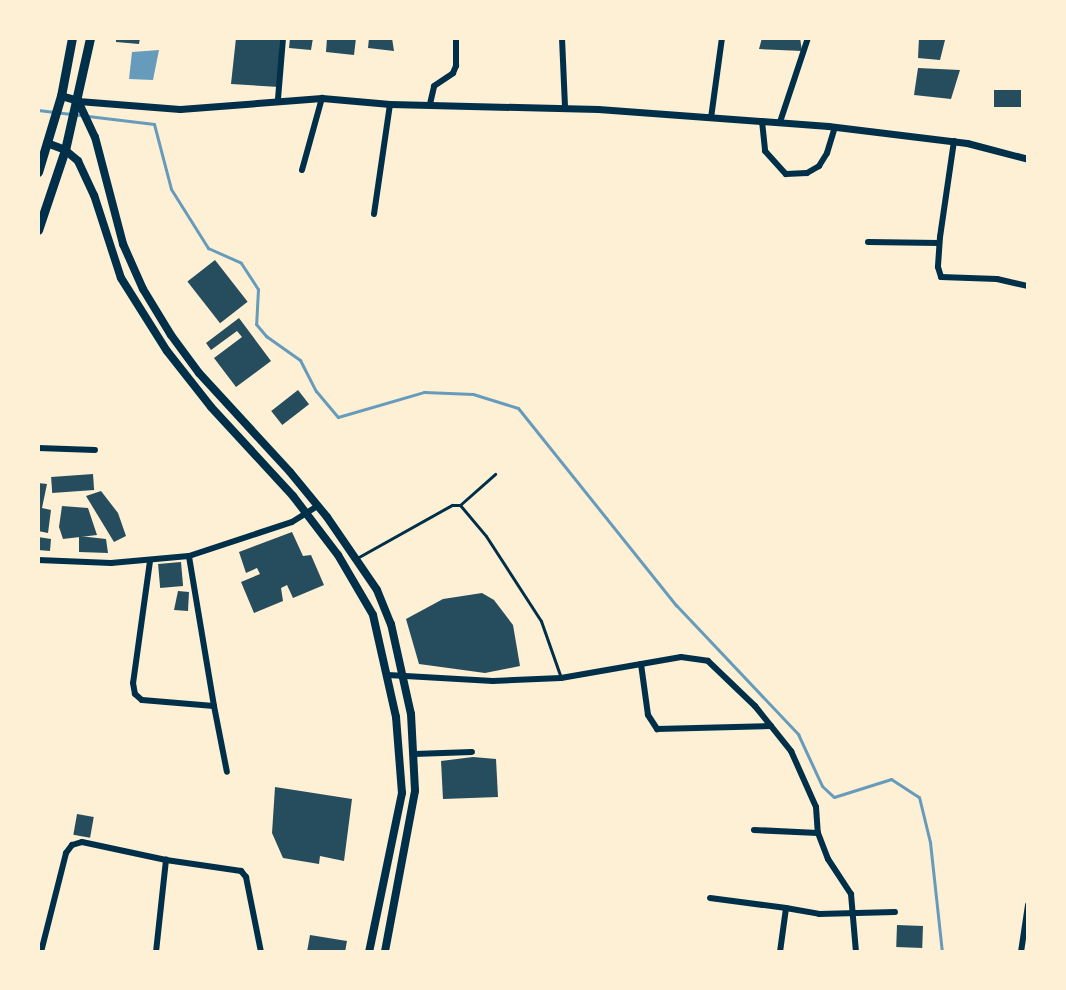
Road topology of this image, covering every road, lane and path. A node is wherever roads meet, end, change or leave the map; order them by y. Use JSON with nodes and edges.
{"nodes":[{"id":1,"x":72,"y":38,"type":"edge"},
{"id":2,"x":90,"y":38,"type":"edge"},
{"id":3,"x":283,"y":38,"type":"edge"},
{"id":4,"x":456,"y":38,"type":"edge"},
{"id":5,"x":562,"y":38,"type":"edge"},
{"id":6,"x":722,"y":38,"type":"edge"},
{"id":7,"x":808,"y":38,"type":"edge"},
{"id":8,"x":60,"y":98,"type":"junction"},
{"id":9,"x":322,"y":98,"type":"junction"},
{"id":10,"x":278,"y":99,"type":"junction"},
{"id":11,"x":79,"y":104,"type":"junction"},
{"id":12,"x":390,"y":104,"type":"junction"},
{"id":13,"x":430,"y":104,"type":"junction"},
{"id":14,"x":565,"y":108,"type":"junction"},
{"id":15,"x":711,"y":118,"type":"junction"},
{"id":16,"x":762,"y":121,"type":"junction"},
{"id":17,"x":780,"y":122,"type":"junction"},
{"id":18,"x":835,"y":127,"type":"junction"},
{"id":19,"x":954,"y":141,"type":"junction"},
{"id":20,"x":47,"y":143,"type":"junction"},
{"id":21,"x":65,"y":150,"type":"junction"},
{"id":22,"x":1028,"y":157,"type":"edge"},
{"id":23,"x":302,"y":170,"type":"dead end"},
{"id":24,"x":38,"y":172,"type":"edge"},
{"id":25,"x":374,"y":214,"type":"dead end"},
{"id":26,"x":38,"y":230,"type":"edge"},
{"id":27,"x":868,"y":242,"type":"dead end"},
{"id":28,"x":939,"y":243,"type":"junction"},
{"id":29,"x":1028,"y":286,"type":"edge"},
{"id":30,"x":38,"y":448,"type":"edge"},
{"id":31,"x":95,"y":450,"type":"dead end"},
{"id":32,"x":495,"y":474,"type":"dead end"},
{"id":33,"x":460,"y":505,"type":"junction"},
{"id":34,"x":318,"y":506,"type":"junction"},
{"id":35,"x":307,"y":515,"type":"junction"},
{"id":36,"x":189,"y":556,"type":"junction"},
{"id":37,"x":357,"y":558,"type":"junction"},
{"id":38,"x":38,"y":560,"type":"edge"},
{"id":39,"x":150,"y":561,"type":"junction"},
{"id":40,"x":641,"y":664,"type":"junction"},
{"id":41,"x":388,"y":675,"type":"junction"},
{"id":42,"x":403,"y":676,"type":"junction"},
{"id":43,"x":561,"y":678,"type":"junction"},
{"id":44,"x":214,"y":706,"type":"junction"},
{"id":45,"x":771,"y":726,"type":"junction"},
{"id":46,"x":472,"y":752,"type":"dead end"},
{"id":47,"x":414,"y":754,"type":"junction"},
{"id":48,"x":227,"y":772,"type":"dead end"},
{"id":49,"x":754,"y":830,"type":"dead end"},
{"id":50,"x":818,"y":833,"type":"junction"},
{"id":51,"x":166,"y":860,"type":"junction"},
{"id":52,"x":710,"y":898,"type":"dead end"},
{"id":53,"x":1028,"y":905,"type":"edge"},
{"id":54,"x":786,"y":908,"type":"junction"},
{"id":55,"x":895,"y":912,"type":"dead end"},
{"id":56,"x":853,"y":914,"type":"junction"},
{"id":57,"x":41,"y":952,"type":"edge"},
{"id":58,"x":156,"y":952,"type":"edge"},
{"id":59,"x":261,"y":952,"type":"edge"},
{"id":60,"x":369,"y":952,"type":"edge"},
{"id":61,"x":385,"y":952,"type":"edge"},
{"id":62,"x":780,"y":952,"type":"edge"},
{"id":63,"x":856,"y":952,"type":"edge"},
{"id":64,"x":1021,"y":952,"type":"edge"}],
"edges":[{"from":1,"to":8,"type":"main road"},
{"from":2,"to":11,"type":"main road"},
{"from":3,"to":10,"type":"street"},
{"from":4,"to":13,"type":"street"},
{"from":5,"to":14,"type":"street"},
{"from":6,"to":15,"type":"street"},
{"from":7,"to":17,"type":"street"},
{"from":8,"to":11,"type":"main road"},
{"from":8,"to":20,"type":"main road"},
{"from":9,"to":10,"type":"street"},
{"from":9,"to":12,"type":"street"},
{"from":9,"to":23,"type":"street"},
{"from":10,"to":11,"type":"street"},
{"from":11,"to":21,"type":"main road"},
{"from":11,"to":34,"type":"main road"},
{"from":12,"to":13,"type":"street"},
{"from":12,"to":25,"type":"street"},
{"from":13,"to":14,"type":"street"},
{"from":14,"to":15,"type":"street"},
{"from":15,"to":16,"type":"street"},
{"from":16,"to":17,"type":"street"},
{"from":16,"to":18,"type":"street"},
{"from":17,"to":18,"type":"street"},
{"from":18,"to":19,"type":"street"},
{"from":19,"to":22,"type":"street"},
{"from":19,"to":28,"type":"street"},
{"from":20,"to":21,"type":"main road"},
{"from":20,"to":24,"type":"main road"},
{"from":21,"to":26,"type":"main road"},
{"from":21,"to":35,"type":"main road"},
{"from":27,"to":28,"type":"street"},
{"from":28,"to":29,"type":"street"},
{"from":30,"to":31,"type":"street"},
{"from":32,"to":33,"type":"lane"},
{"from":33,"to":37,"type":"lane"},
{"from":33,"to":43,"type":"lane"},
{"from":34,"to":35,"type":"street"},
{"from":34,"to":37,"type":"main road"},
{"from":35,"to":36,"type":"street"},
{"from":35,"to":41,"type":"main road"},
{"from":36,"to":39,"type":"street"},
{"from":36,"to":44,"type":"street"},
{"from":37,"to":42,"type":"main road"},
{"from":38,"to":39,"type":"street"},
{"from":39,"to":44,"type":"street"},
{"from":40,"to":43,"type":"street"},
{"from":40,"to":45,"type":"street"},
{"from":40,"to":45,"type":"street"},
{"from":41,"to":42,"type":"street"},
{"from":41,"to":60,"type":"main road"},
{"from":42,"to":43,"type":"street"},
{"from":42,"to":47,"type":"main road"},
{"from":44,"to":48,"type":"street"},
{"from":45,"to":50,"type":"street"},
{"from":46,"to":47,"type":"street"},
{"from":47,"to":61,"type":"main road"},
{"from":49,"to":50,"type":"street"},
{"from":50,"to":56,"type":"street"},
{"from":51,"to":57,"type":"street"},
{"from":51,"to":58,"type":"street"},
{"from":51,"to":59,"type":"street"},
{"from":52,"to":54,"type":"street"},
{"from":53,"to":64,"type":"street"},
{"from":54,"to":56,"type":"street"},
{"from":54,"to":62,"type":"street"},
{"from":55,"to":56,"type":"street"},
{"from":56,"to":63,"type":"street"}]}
